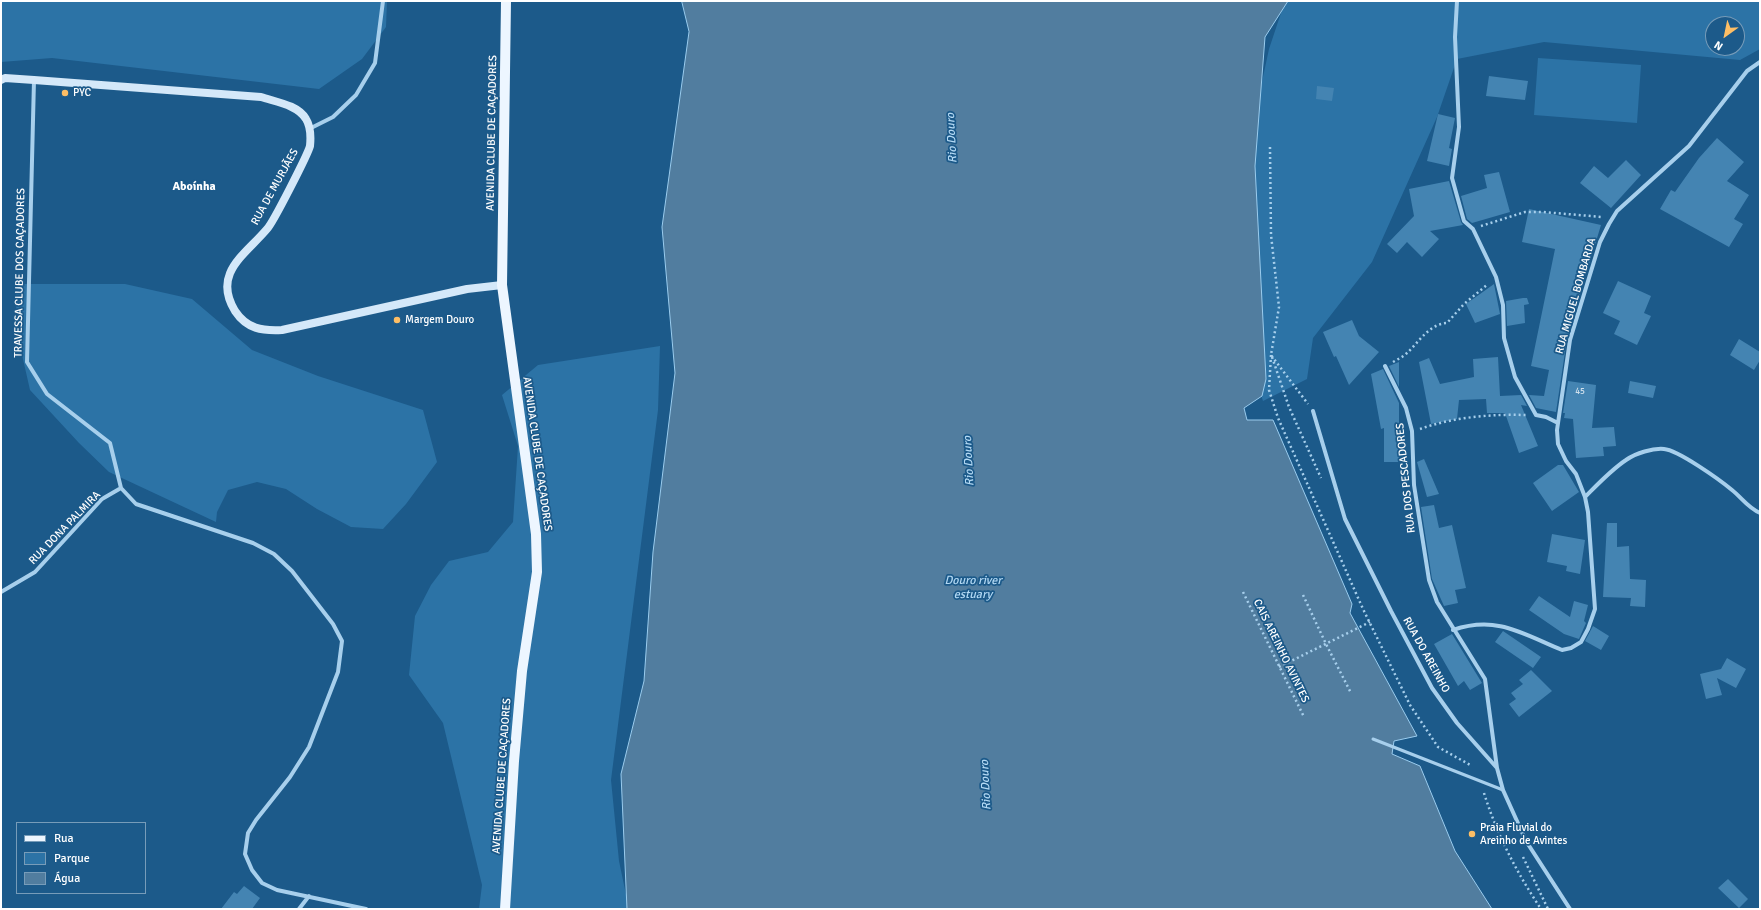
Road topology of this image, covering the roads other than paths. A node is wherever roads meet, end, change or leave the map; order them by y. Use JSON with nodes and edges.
{"nodes":[{"id":1,"x":383,"y":1,"type":"edge"},
{"id":2,"x":506,"y":1,"type":"edge"},
{"id":3,"x":1457,"y":1,"type":"edge"},
{"id":4,"x":1760,"y":62,"type":"edge"},
{"id":5,"x":2,"y":78,"type":"edge"},
{"id":6,"x":34,"y":80,"type":"junction"},
{"id":7,"x":311,"y":128,"type":"junction"},
{"id":8,"x":502,"y":285,"type":"junction"},
{"id":9,"x":1385,"y":366,"type":"road end"},
{"id":10,"x":1313,"y":411,"type":"road end"},
{"id":11,"x":1558,"y":423,"type":"junction"},
{"id":12,"x":121,"y":488,"type":"junction"},
{"id":13,"x":1585,"y":497,"type":"junction"},
{"id":14,"x":1760,"y":513,"type":"edge"},
{"id":15,"x":1,"y":592,"type":"edge"},
{"id":16,"x":1453,"y":630,"type":"junction"},
{"id":17,"x":1373,"y":739,"type":"dead end"},
{"id":18,"x":1497,"y":768,"type":"junction"},
{"id":19,"x":1503,"y":790,"type":"junction"},
{"id":20,"x":309,"y":896,"type":"junction"},
{"id":21,"x":299,"y":909,"type":"edge"},
{"id":22,"x":366,"y":909,"type":"edge"},
{"id":23,"x":505,"y":909,"type":"edge"},
{"id":24,"x":1570,"y":909,"type":"edge"}],
"edges":[{"from":1,"to":7,"type":"street"},
{"from":2,"to":8,"type":"main road","name":"AVENIDA CLUBE DE CAÇADORES"},
{"from":3,"to":11,"type":"street"},
{"from":4,"to":11,"type":"street","name":"RUA MIGUEL BOMBARDA"},
{"from":5,"to":6,"type":"main road"},
{"from":6,"to":7,"type":"main road"},
{"from":6,"to":12,"type":"street","name":"TRAVESSA CLUBE DOS CAÇADORES"},
{"from":7,"to":8,"type":"main road","name":"RUA DE MURJÃES"},
{"from":8,"to":23,"type":"main road","name":"AVENIDA CLUBE DE CAÇADORES"},
{"from":9,"to":16,"type":"street","name":"RUA DOS PESCADORES"},
{"from":10,"to":18,"type":"street","name":"RUA DO AREINHO"},
{"from":11,"to":13,"type":"street","name":"RUA MIGUEL BOMBARDA"},
{"from":12,"to":15,"type":"street","name":"RUA DONA PALMIRA"},
{"from":12,"to":20,"type":"street","name":"TRAVESSA CLUBE DOS CAÇADORES"},
{"from":13,"to":14,"type":"street"},
{"from":13,"to":16,"type":"street","name":"RUA MIGUEL BOMBARDA"},
{"from":16,"to":18,"type":"street","name":"RUA DOS PESCADORES"},
{"from":17,"to":19,"type":"lane"},
{"from":18,"to":19,"type":"street","name":"RUA DO AREINHO"},
{"from":19,"to":24,"type":"street","name":"RUA DO AREINHO"},
{"from":20,"to":21,"type":"street"},
{"from":20,"to":22,"type":"street","name":"TRAVESSA CLUBE DOS CAÇADORES"}]}
